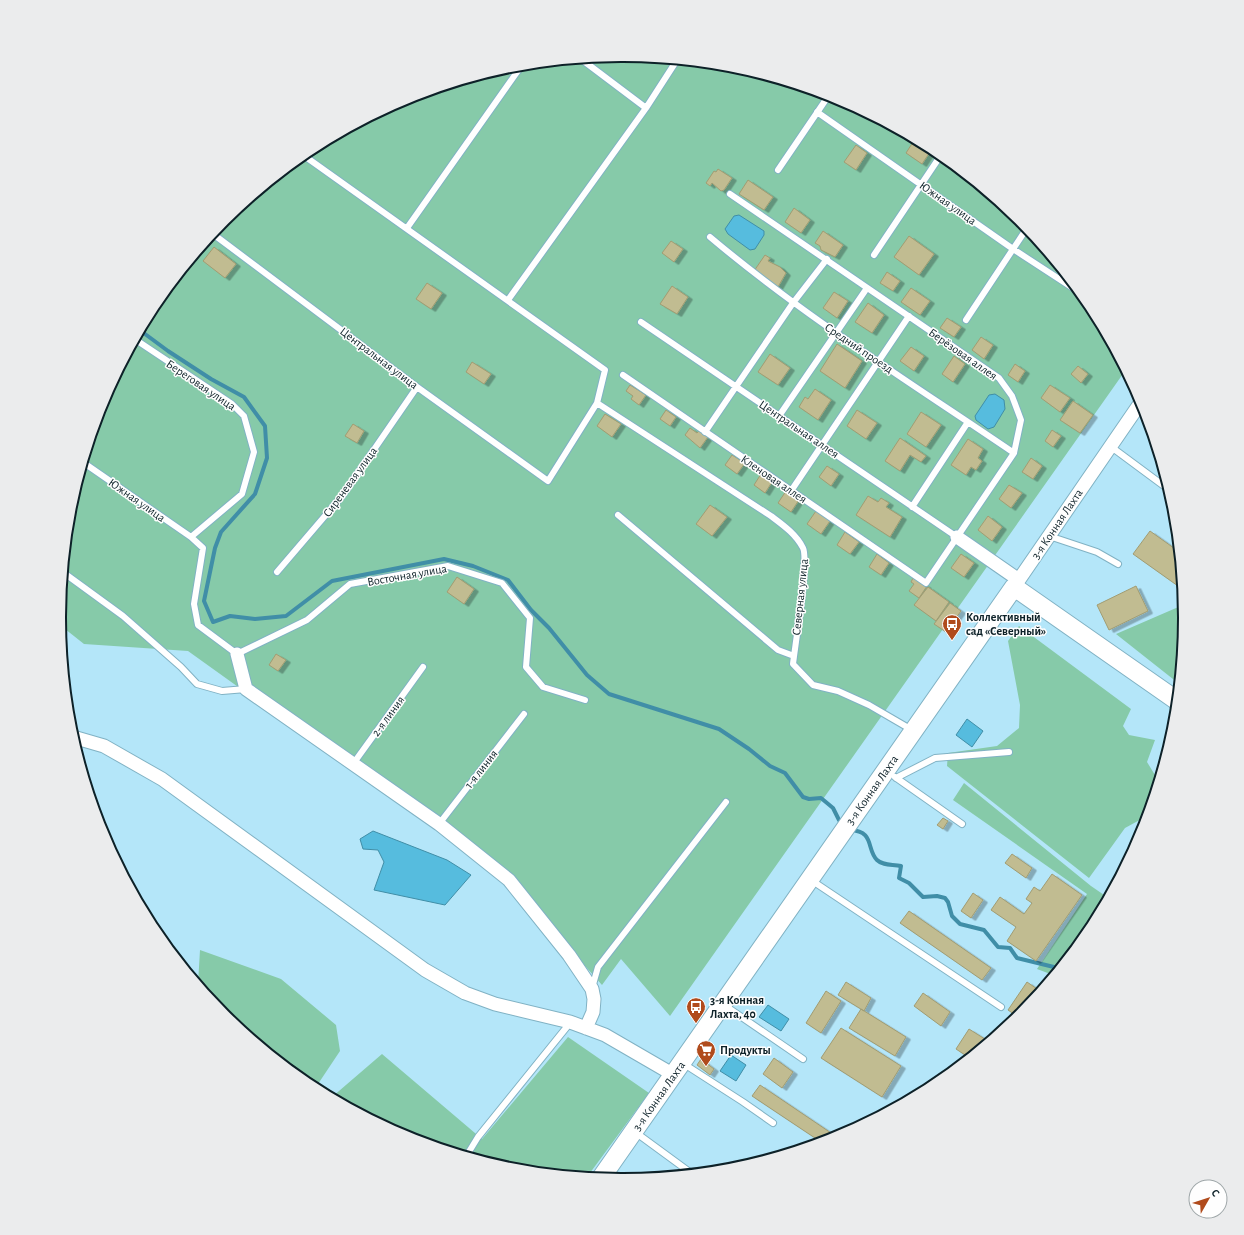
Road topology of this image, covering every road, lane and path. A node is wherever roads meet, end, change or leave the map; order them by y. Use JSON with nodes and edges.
{"nodes":[{"id":1,"x":586,"y":63,"type":"edge"},
{"id":2,"x":674,"y":65,"type":"edge"},
{"id":3,"x":517,"y":73,"type":"edge"},
{"id":4,"x":826,"y":100,"type":"edge"},
{"id":5,"x":646,"y":108,"type":"junction"},
{"id":6,"x":818,"y":112,"type":"junction"},
{"id":7,"x":309,"y":159,"type":"edge"},
{"id":8,"x":937,"y":160,"type":"edge"},
{"id":9,"x":778,"y":170,"type":"dead end"},
{"id":10,"x":920,"y":184,"type":"junction"},
{"id":11,"x":730,"y":194,"type":"dead end"},
{"id":12,"x":407,"y":228,"type":"junction"},
{"id":13,"x":1023,"y":234,"type":"edge"},
{"id":14,"x":217,"y":237,"type":"edge"},
{"id":15,"x":710,"y":237,"type":"dead end"},
{"id":16,"x":1013,"y":249,"type":"junction"},
{"id":17,"x":874,"y":255,"type":"dead end"},
{"id":18,"x":827,"y":259,"type":"junction"},
{"id":19,"x":1066,"y":284,"type":"edge"},
{"id":20,"x":867,"y":288,"type":"junction"},
{"id":21,"x":508,"y":300,"type":"junction"},
{"id":22,"x":793,"y":303,"type":"junction"},
{"id":23,"x":909,"y":316,"type":"junction"},
{"id":24,"x":966,"y":320,"type":"dead end"},
{"id":25,"x":641,"y":322,"type":"dead end"},
{"id":26,"x":836,"y":333,"type":"junction"},
{"id":27,"x":140,"y":342,"type":"edge"},
{"id":28,"x":879,"y":361,"type":"junction"},
{"id":29,"x":623,"y":375,"type":"dead end"},
{"id":30,"x":417,"y":387,"type":"junction"},
{"id":31,"x":736,"y":387,"type":"junction"},
{"id":32,"x":597,"y":403,"type":"junction"},
{"id":33,"x":1136,"y":409,"type":"edge"},
{"id":34,"x":779,"y":416,"type":"junction"},
{"id":35,"x":968,"y":422,"type":"junction"},
{"id":36,"x":705,"y":432,"type":"junction"},
{"id":37,"x":822,"y":445,"type":"junction"},
{"id":38,"x":1110,"y":446,"type":"junction"},
{"id":39,"x":1014,"y":453,"type":"junction"},
{"id":40,"x":88,"y":466,"type":"edge"},
{"id":41,"x":1161,"y":484,"type":"edge"},
{"id":42,"x":791,"y":491,"type":"junction"},
{"id":43,"x":912,"y":507,"type":"junction"},
{"id":44,"x":618,"y":515,"type":"dead end"},
{"id":45,"x":1049,"y":536,"type":"junction"},
{"id":46,"x":191,"y":537,"type":"junction"},
{"id":47,"x":957,"y":537,"type":"junction"},
{"id":48,"x":1118,"y":564,"type":"dead end"},
{"id":49,"x":277,"y":572,"type":"dead end"},
{"id":50,"x":68,"y":576,"type":"edge"},
{"id":51,"x":926,"y":583,"type":"joint"},
{"id":52,"x":1017,"y":584,"type":"junction"},
{"id":53,"x":237,"y":654,"type":"junction"},
{"id":54,"x":794,"y":656,"type":"junction"},
{"id":55,"x":424,"y":667,"type":"dead end"},
{"id":56,"x":246,"y":689,"type":"junction"},
{"id":57,"x":1172,"y":697,"type":"edge"},
{"id":58,"x":585,"y":700,"type":"dead end"},
{"id":59,"x":524,"y":714,"type":"dead end"},
{"id":60,"x":914,"y":730,"type":"junction"},
{"id":61,"x":80,"y":739,"type":"edge"},
{"id":62,"x":1010,"y":752,"type":"dead end"},
{"id":63,"x":353,"y":764,"type":"junction"},
{"id":64,"x":891,"y":775,"type":"junction"},
{"id":65,"x":726,"y":802,"type":"dead end"},
{"id":66,"x":438,"y":824,"type":"junction"},
{"id":67,"x":962,"y":824,"type":"dead end"},
{"id":68,"x":810,"y":879,"type":"junction"},
{"id":69,"x":592,"y":989,"type":"junction"},
{"id":70,"x":723,"y":1004,"type":"junction"},
{"id":71,"x":1001,"y":1007,"type":"dead end"},
{"id":72,"x":570,"y":1022,"type":"junction"},
{"id":73,"x":586,"y":1028,"type":"junction"},
{"id":74,"x":804,"y":1059,"type":"dead end"},
{"id":75,"x":678,"y":1069,"type":"junction"},
{"id":76,"x":773,"y":1123,"type":"dead end"},
{"id":77,"x":634,"y":1131,"type":"junction"},
{"id":78,"x":469,"y":1151,"type":"edge"},
{"id":79,"x":686,"y":1169,"type":"edge"},
{"id":80,"x":605,"y":1173,"type":"edge"}],
"edges":[{"from":1,"to":5,"type":"lane"},
{"from":2,"to":5,"type":"lane"},
{"from":3,"to":12,"type":"lane"},
{"from":4,"to":6,"type":"lane"},
{"from":5,"to":21,"type":"lane"},
{"from":6,"to":9,"type":"lane"},
{"from":6,"to":10,"type":"lane","name":"Южная улица"},
{"from":7,"to":12,"type":"lane"},
{"from":8,"to":10,"type":"lane"},
{"from":10,"to":16,"type":"lane","name":"Южная улица"},
{"from":10,"to":17,"type":"lane"},
{"from":11,"to":18,"type":"lane","name":"Берёзовая аллея"},
{"from":12,"to":21,"type":"lane"},
{"from":13,"to":16,"type":"lane"},
{"from":14,"to":30,"type":"lane","name":"Центральная улица"},
{"from":15,"to":22,"type":"lane","name":"Средний проезд"},
{"from":16,"to":19,"type":"lane","name":"Южная улица"},
{"from":16,"to":24,"type":"lane"},
{"from":18,"to":20,"type":"lane","name":"Берёзовая аллея"},
{"from":18,"to":22,"type":"lane"},
{"from":20,"to":23,"type":"lane","name":"Берёзовая аллея"},
{"from":20,"to":26,"type":"lane"},
{"from":21,"to":32,"type":"lane"},
{"from":22,"to":26,"type":"lane","name":"Средний проезд"},
{"from":22,"to":31,"type":"lane"},
{"from":23,"to":28,"type":"lane"},
{"from":23,"to":39,"type":"lane","name":"Берёзовая аллея"},
{"from":25,"to":31,"type":"lane","name":"Центральная аллея"},
{"from":26,"to":28,"type":"lane","name":"Средний проезд"},
{"from":26,"to":34,"type":"lane"},
{"from":27,"to":46,"type":"lane","name":"Береговая улица"},
{"from":28,"to":35,"type":"lane","name":"Средний проезд"},
{"from":28,"to":37,"type":"lane"},
{"from":29,"to":36,"type":"lane","name":"Кленовая аллея"},
{"from":30,"to":32,"type":"lane","name":"Центральная улица"},
{"from":30,"to":49,"type":"lane","name":"Сиреневая улица"},
{"from":31,"to":34,"type":"lane","name":"Центральная аллея"},
{"from":31,"to":36,"type":"lane"},
{"from":32,"to":54,"type":"lane","name":"Северная улица"},
{"from":33,"to":38,"type":"street","name":"3-я Конная Лахта"},
{"from":34,"to":37,"type":"lane","name":"Центральная аллея"},
{"from":35,"to":39,"type":"lane","name":"Средний проезд"},
{"from":35,"to":43,"type":"lane"},
{"from":36,"to":42,"type":"lane","name":"Кленовая аллея"},
{"from":37,"to":42,"type":"lane"},
{"from":37,"to":43,"type":"lane","name":"Центральная аллея"},
{"from":38,"to":41,"type":"lane"},
{"from":38,"to":45,"type":"street","name":"3-я Конная Лахта"},
{"from":39,"to":47,"type":"lane","name":"Берёзовая аллея"},
{"from":40,"to":46,"type":"lane","name":"Южная улица"},
{"from":42,"to":51,"type":"lane","name":"Кленовая аллея"},
{"from":43,"to":47,"type":"lane","name":"Центральная аллея"},
{"from":44,"to":54,"type":"lane"},
{"from":45,"to":48,"type":"lane"},
{"from":45,"to":52,"type":"street","name":"3-я Конная Лахта"},
{"from":46,"to":53,"type":"lane"},
{"from":47,"to":51,"type":"lane","name":"Берёзовая аллея"},
{"from":47,"to":52,"type":"street"},
{"from":50,"to":56,"type":"lane"},
{"from":52,"to":57,"type":"main road"},
{"from":52,"to":60,"type":"main road","name":"3-я Конная Лахта"},
{"from":53,"to":56,"type":"street"},
{"from":53,"to":58,"type":"lane","name":"Восточная улица"},
{"from":54,"to":60,"type":"lane"},
{"from":55,"to":63,"type":"lane","name":"2-я линия"},
{"from":56,"to":63,"type":"street"},
{"from":59,"to":66,"type":"lane","name":"1-я линия"},
{"from":60,"to":64,"type":"main road","name":"3-я Конная Лахта"},
{"from":61,"to":72,"type":"street"},
{"from":62,"to":64,"type":"lane"},
{"from":63,"to":66,"type":"street"},
{"from":64,"to":67,"type":"lane"},
{"from":64,"to":68,"type":"main road","name":"3-я Конная Лахта"},
{"from":65,"to":69,"type":"lane"},
{"from":66,"to":69,"type":"street"},
{"from":68,"to":70,"type":"main road","name":"3-я Конная Лахта"},
{"from":68,"to":71,"type":"lane"},
{"from":69,"to":73,"type":"street"},
{"from":70,"to":74,"type":"lane"},
{"from":70,"to":75,"type":"main road","name":"3-я Конная Лахта"},
{"from":72,"to":73,"type":"street"},
{"from":72,"to":78,"type":"lane"},
{"from":73,"to":75,"type":"street"},
{"from":75,"to":76,"type":"lane"},
{"from":75,"to":77,"type":"main road","name":"3-я Конная Лахта"},
{"from":77,"to":79,"type":"lane"},
{"from":77,"to":80,"type":"main road","name":"3-я Конная Лахта"}]}
